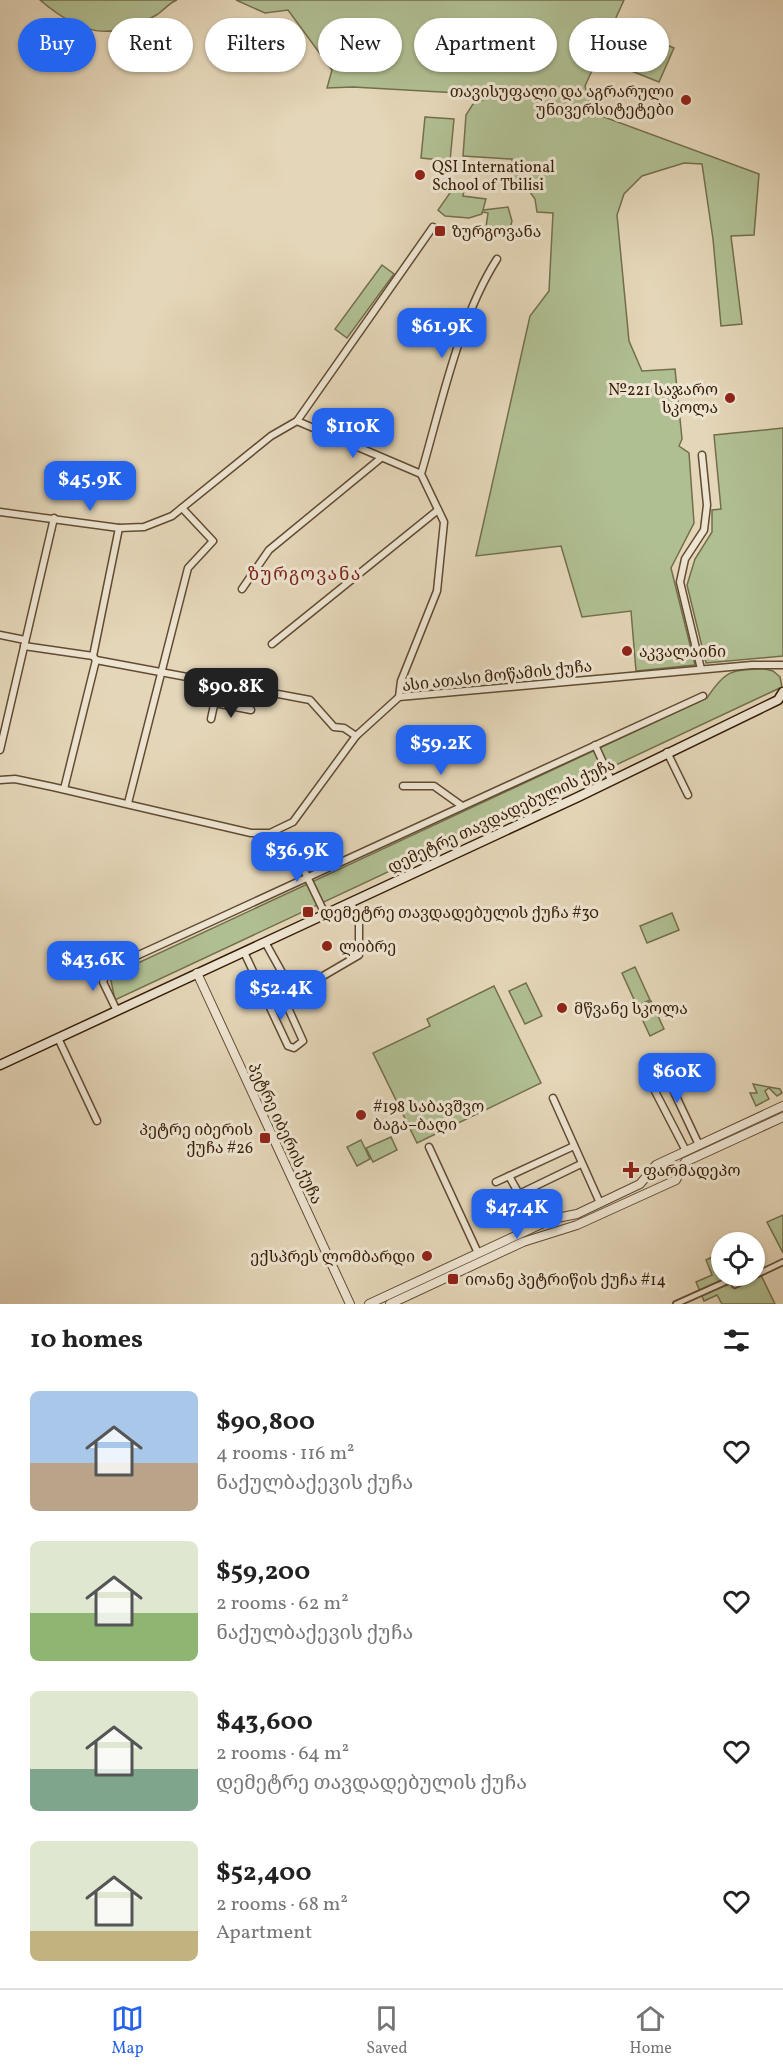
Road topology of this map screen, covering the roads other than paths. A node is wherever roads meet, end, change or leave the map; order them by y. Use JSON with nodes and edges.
{"nodes":[{"id":1,"x":433,"y":226,"type":"dead end"},
{"id":2,"x":497,"y":259,"type":"dead end"},
{"id":3,"x":297,"y":421,"type":"junction"},
{"id":4,"x":702,"y":455,"type":"dead end"},
{"id":5,"x":381,"y":458,"type":"junction"},
{"id":6,"x":421,"y":474,"type":"junction"},
{"id":7,"x":182,"y":508,"type":"junction"},
{"id":8,"x":438,"y":510,"type":"junction"},
{"id":9,"x":0,"y":512,"type":"edge"},
{"id":10,"x":54,"y":518,"type":"junction"},
{"id":11,"x":119,"y":528,"type":"junction"},
{"id":12,"x":242,"y":589,"type":"dead end"},
{"id":13,"x":0,"y":635,"type":"edge"},
{"id":14,"x":24,"y":643,"type":"junction"},
{"id":15,"x":272,"y":644,"type":"dead end"},
{"id":16,"x":94,"y":658,"type":"junction"},
{"id":17,"x":774,"y":665,"type":"junction"},
{"id":18,"x":783,"y":665,"type":"edge"},
{"id":19,"x":701,"y":669,"type":"junction"},
{"id":20,"x":783,"y":670,"type":"edge"},
{"id":21,"x":160,"y":671,"type":"junction"},
{"id":22,"x":219,"y":682,"type":"junction"},
{"id":23,"x":703,"y":696,"type":"dead end"},
{"id":24,"x":399,"y":697,"type":"junction"},
{"id":25,"x":781,"y":697,"type":"edge"},
{"id":26,"x":214,"y":703,"type":"junction"},
{"id":27,"x":251,"y":710,"type":"dead end"},
{"id":28,"x":211,"y":719,"type":"dead end"},
{"id":29,"x":356,"y":736,"type":"junction"},
{"id":30,"x":595,"y":745,"type":"junction"},
{"id":31,"x":0,"y":750,"type":"edge"},
{"id":32,"x":668,"y":752,"type":"junction"},
{"id":33,"x":0,"y":780,"type":"edge"},
{"id":34,"x":611,"y":780,"type":"junction"},
{"id":35,"x":403,"y":786,"type":"dead end"},
{"id":36,"x":64,"y":789,"type":"junction"},
{"id":37,"x":688,"y":795,"type":"dead end"},
{"id":38,"x":128,"y":803,"type":"junction"},
{"id":39,"x":462,"y":806,"type":"junction"},
{"id":40,"x":286,"y":843,"type":"dead end"},
{"id":41,"x":307,"y":877,"type":"junction"},
{"id":42,"x":351,"y":902,"type":"junction"},
{"id":43,"x":325,"y":914,"type":"junction"},
{"id":44,"x":265,"y":942,"type":"junction"},
{"id":45,"x":244,"y":952,"type":"junction"},
{"id":46,"x":197,"y":974,"type":"junction"},
{"id":47,"x":294,"y":994,"type":"junction"},
{"id":48,"x":284,"y":999,"type":"junction"},
{"id":49,"x":270,"y":1007,"type":"junction"},
{"id":50,"x":117,"y":1011,"type":"junction"},
{"id":51,"x":58,"y":1038,"type":"junction"},
{"id":52,"x":0,"y":1065,"type":"edge"},
{"id":53,"x":644,"y":1070,"type":"dead end"},
{"id":54,"x":667,"y":1077,"type":"dead end"},
{"id":55,"x":553,"y":1098,"type":"dead end"},
{"id":56,"x":783,"y":1106,"type":"edge"},
{"id":57,"x":783,"y":1117,"type":"edge"},
{"id":58,"x":97,"y":1121,"type":"dead end"},
{"id":59,"x":734,"y":1129,"type":"junction"},
{"id":60,"x":738,"y":1137,"type":"junction"},
{"id":61,"x":699,"y":1145,"type":"junction"},
{"id":62,"x":574,"y":1146,"type":"junction"},
{"id":63,"x":429,"y":1147,"type":"dead end"},
{"id":64,"x":684,"y":1152,"type":"junction"},
{"id":65,"x":672,"y":1157,"type":"junction"},
{"id":66,"x":685,"y":1162,"type":"junction"},
{"id":67,"x":581,"y":1164,"type":"junction"},
{"id":68,"x":680,"y":1174,"type":"junction"},
{"id":69,"x":509,"y":1176,"type":"junction"},
{"id":70,"x":496,"y":1182,"type":"dead end"},
{"id":71,"x":600,"y":1203,"type":"junction"},
{"id":72,"x":557,"y":1218,"type":"junction"},
{"id":73,"x":566,"y":1227,"type":"junction"},
{"id":74,"x":530,"y":1229,"type":"junction"},
{"id":75,"x":557,"y":1229,"type":"junction"},
{"id":76,"x":521,"y":1238,"type":"junction"},
{"id":77,"x":534,"y":1239,"type":"junction"},
{"id":78,"x":478,"y":1253,"type":"junction"},
{"id":79,"x":783,"y":1262,"type":"edge"},
{"id":80,"x":468,"y":1263,"type":"junction"},
{"id":81,"x":350,"y":1304,"type":"edge"},
{"id":82,"x":369,"y":1304,"type":"edge"},
{"id":83,"x":390,"y":1304,"type":"edge"},
{"id":84,"x":676,"y":1304,"type":"edge"}],
"edges":[{"from":1,"to":3,"type":"street"},
{"from":2,"to":6,"type":"street"},
{"from":3,"to":5,"type":"street"},
{"from":3,"to":7,"type":"street"},
{"from":4,"to":19,"type":"street"},
{"from":5,"to":6,"type":"street"},
{"from":5,"to":12,"type":"street"},
{"from":6,"to":8,"type":"street"},
{"from":7,"to":11,"type":"street"},
{"from":7,"to":21,"type":"street"},
{"from":8,"to":15,"type":"street"},
{"from":8,"to":24,"type":"street"},
{"from":9,"to":10,"type":"street"},
{"from":10,"to":11,"type":"street"},
{"from":10,"to":14,"type":"street"},
{"from":11,"to":16,"type":"street"},
{"from":13,"to":14,"type":"street"},
{"from":14,"to":16,"type":"street"},
{"from":14,"to":31,"type":"street"},
{"from":16,"to":21,"type":"street"},
{"from":16,"to":36,"type":"street"},
{"from":17,"to":18,"type":"street","name":"ასი ათასი მოწამის ქუჩა"},
{"from":17,"to":19,"type":"street","name":"ასი ათასი მოწამის ქუჩა"},
{"from":17,"to":20,"type":"street"},
{"from":19,"to":24,"type":"street","name":"ასი ათასი მოწამის ქუჩა"},
{"from":21,"to":22,"type":"street"},
{"from":21,"to":38,"type":"street"},
{"from":22,"to":26,"type":"street"},
{"from":22,"to":29,"type":"street"},
{"from":23,"to":30,"type":"street","name":"დემეტრე თავდადებულის ქუჩა"},
{"from":24,"to":29,"type":"street","name":"ასი ათასი მოწამის ქუჩა"},
{"from":25,"to":32,"type":"main road","name":"დემეტრე თავდადებულის ქუჩა"},
{"from":26,"to":27,"type":"street"},
{"from":26,"to":28,"type":"street"},
{"from":29,"to":38,"type":"street","name":"ასი ათასი მოწამის ქუჩა"},
{"from":30,"to":34,"type":"street"},
{"from":30,"to":39,"type":"street","name":"დემეტრე თავდადებულის ქუჩა"},
{"from":32,"to":34,"type":"main road","name":"დემეტრე თავდადებულის ქუჩა"},
{"from":32,"to":37,"type":"street"},
{"from":33,"to":36,"type":"street","name":"ასი ათასი მოწამის ქუჩა"},
{"from":34,"to":42,"type":"main road","name":"დემეტრე თავდადებულის ქუჩა"},
{"from":35,"to":39,"type":"street"},
{"from":36,"to":38,"type":"street","name":"ასი ათასი მოწამის ქუჩა"},
{"from":39,"to":41,"type":"street","name":"დემეტრე თავდადებულის ქუჩა"},
{"from":40,"to":41,"type":"street"},
{"from":41,"to":43,"type":"street"},
{"from":41,"to":50,"type":"street","name":"დემეტრე თავდადებულის ქუჩა"},
{"from":42,"to":43,"type":"main road","name":"დემეტრე თავდადებულის ქუჩა"},
{"from":42,"to":47,"type":"street"},
{"from":43,"to":44,"type":"main road","name":"დემეტრე თავდადებულის ქუჩა"},
{"from":44,"to":45,"type":"main road","name":"დემეტრე თავდადებულის ქუჩა"},
{"from":44,"to":47,"type":"street"},
{"from":45,"to":46,"type":"main road","name":"დემეტრე თავდადებულის ქუჩა"},
{"from":45,"to":49,"type":"street"},
{"from":46,"to":50,"type":"main road","name":"დემეტრე თავდადებულის ქუჩა"},
{"from":46,"to":81,"type":"street","name":"პეტრე იბერის ქუჩა"},
{"from":47,"to":48,"type":"street"},
{"from":48,"to":49,"type":"street"},
{"from":48,"to":49,"type":"street"},
{"from":50,"to":51,"type":"main road","name":"დემეტრე თავდადებულის ქუჩა"},
{"from":51,"to":52,"type":"main road","name":"დემეტრე თავდადებულის ქუჩა"},
{"from":51,"to":58,"type":"street"},
{"from":53,"to":64,"type":"street"},
{"from":54,"to":61,"type":"street"},
{"from":55,"to":62,"type":"street"},
{"from":56,"to":59,"type":"street"},
{"from":57,"to":60,"type":"street"},
{"from":59,"to":60,"type":"street"},
{"from":59,"to":61,"type":"street"},
{"from":60,"to":66,"type":"street"},
{"from":61,"to":64,"type":"street"},
{"from":62,"to":67,"type":"street"},
{"from":62,"to":69,"type":"street"},
{"from":63,"to":78,"type":"street"},
{"from":64,"to":65,"type":"street"},
{"from":64,"to":66,"type":"street"},
{"from":65,"to":68,"type":"street"},
{"from":65,"to":71,"type":"street"},
{"from":66,"to":68,"type":"street"},
{"from":67,"to":69,"type":"street"},
{"from":67,"to":71,"type":"street"},
{"from":68,"to":73,"type":"street"},
{"from":69,"to":70,"type":"street"},
{"from":71,"to":72,"type":"street"},
{"from":72,"to":73,"type":"street"},
{"from":72,"to":74,"type":"street"},
{"from":72,"to":75,"type":"street"},
{"from":73,"to":75,"type":"street"},
{"from":74,"to":76,"type":"street"},
{"from":74,"to":77,"type":"street"},
{"from":75,"to":77,"type":"street"},
{"from":76,"to":77,"type":"street"},
{"from":76,"to":78,"type":"street"},
{"from":76,"to":80,"type":"street"},
{"from":78,"to":80,"type":"street"},
{"from":79,"to":84,"type":"street"},
{"from":80,"to":82,"type":"street"},
{"from":80,"to":83,"type":"street"}]}
